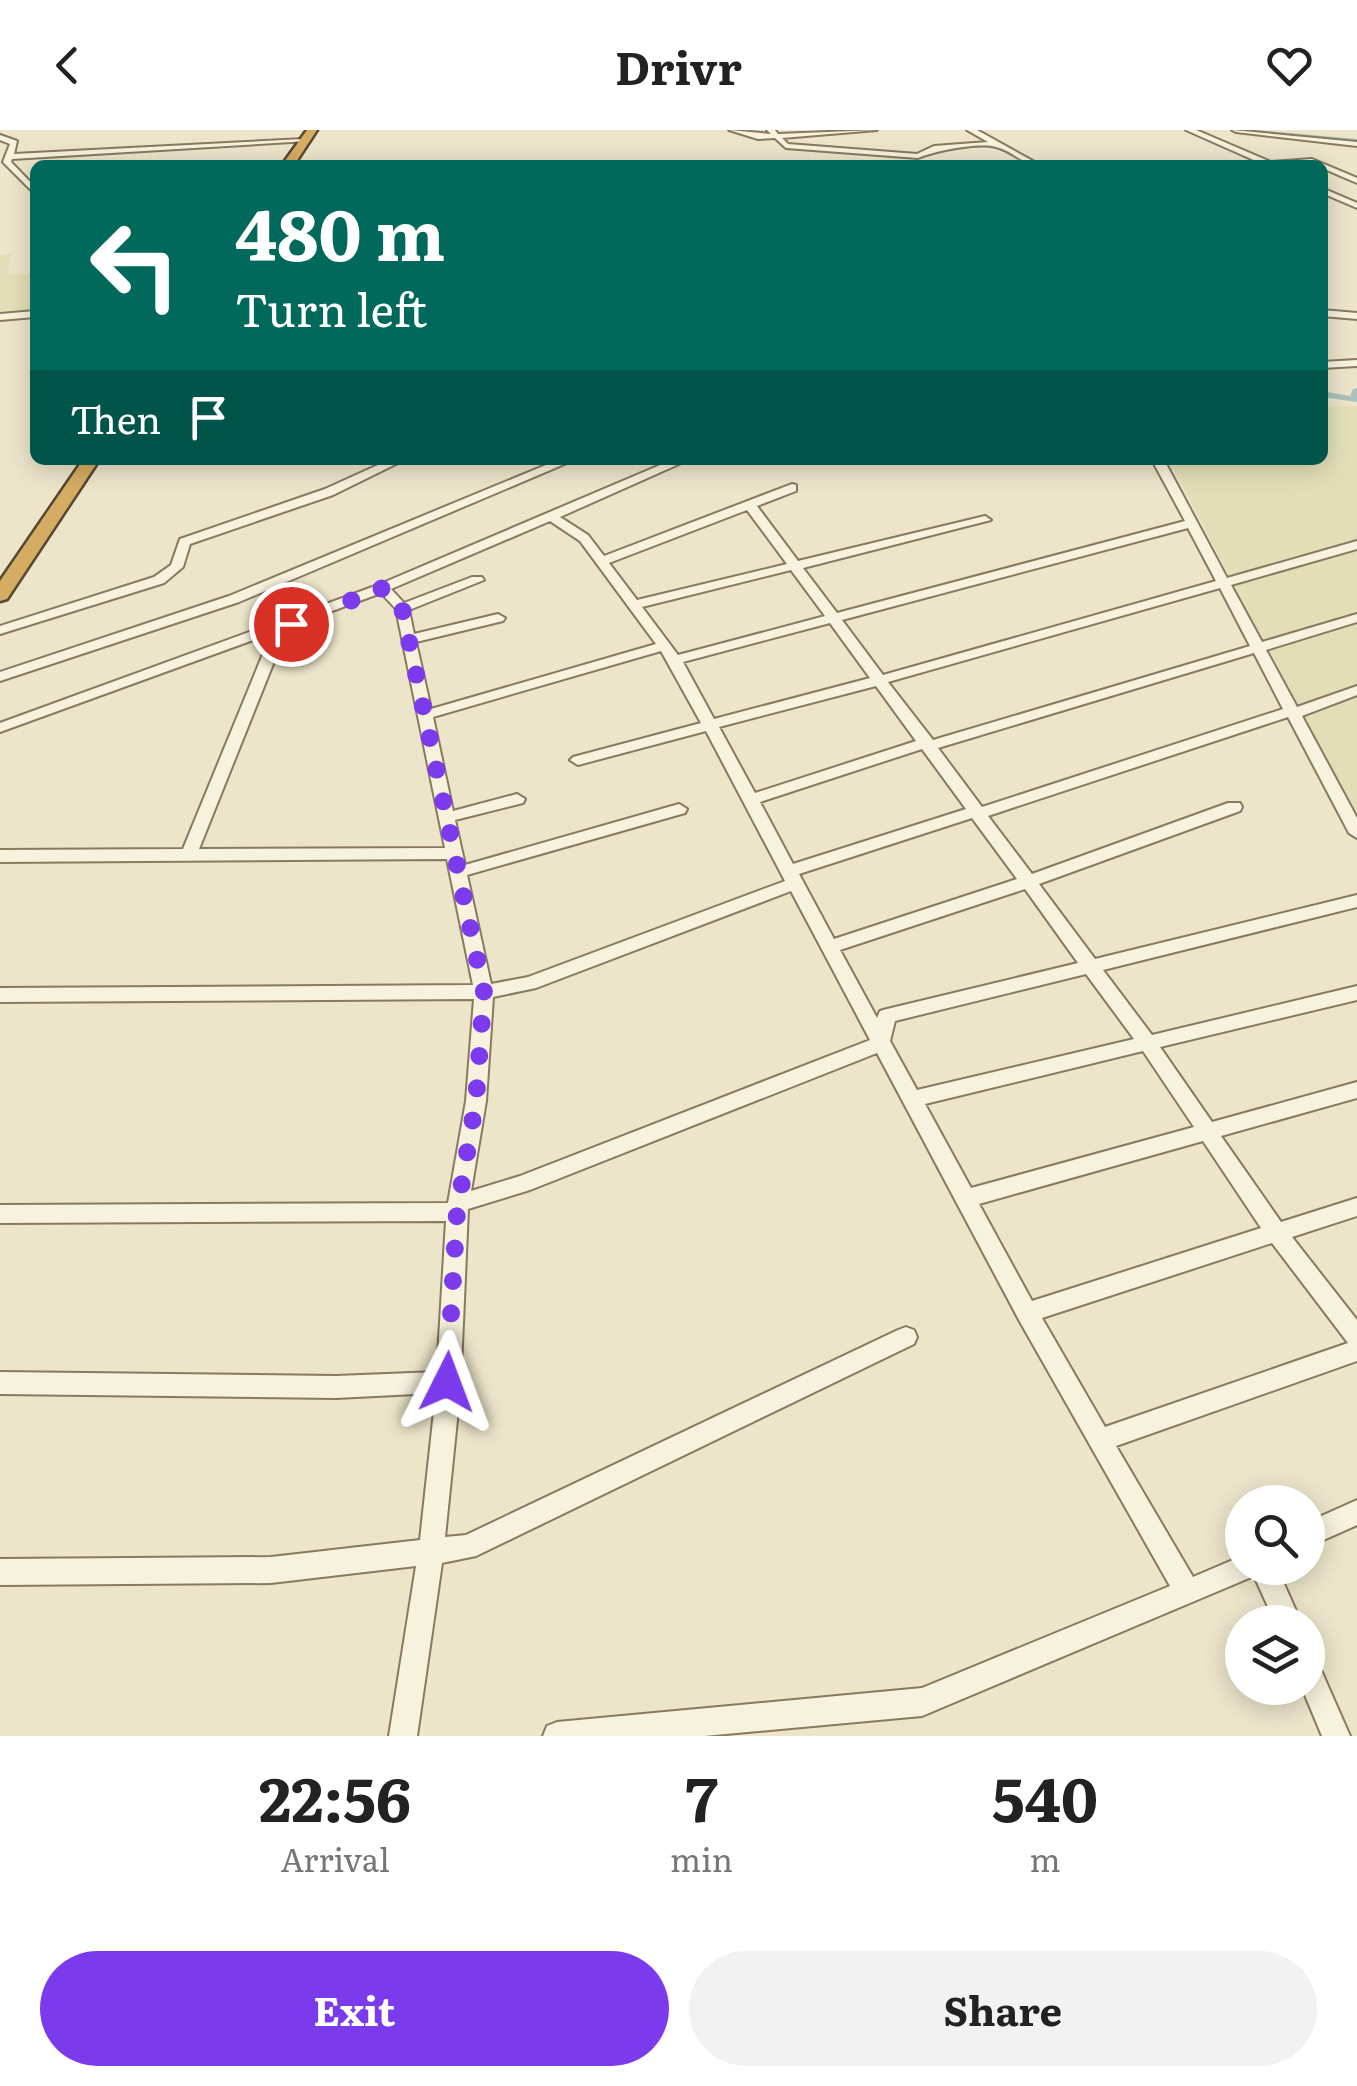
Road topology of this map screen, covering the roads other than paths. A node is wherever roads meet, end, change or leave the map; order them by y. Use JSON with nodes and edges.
{"nodes":[{"id":1,"x":312,"y":130,"type":"edge"},
{"id":2,"x":733,"y":130,"type":"edge"},
{"id":3,"x":874,"y":130,"type":"edge"},
{"id":4,"x":971,"y":130,"type":"edge"},
{"id":5,"x":1190,"y":130,"type":"edge"},
{"id":6,"x":1236,"y":130,"type":"edge"},
{"id":7,"x":1306,"y":130,"type":"edge"},
{"id":8,"x":817,"y":132,"type":"edge"},
{"id":9,"x":774,"y":133,"type":"edge"},
{"id":10,"x":1357,"y":136,"type":"edge"},
{"id":11,"x":0,"y":137,"type":"edge"},
{"id":12,"x":1334,"y":141,"type":"junction"},
{"id":13,"x":304,"y":142,"type":"junction"},
{"id":14,"x":999,"y":144,"type":"junction"},
{"id":15,"x":1357,"y":144,"type":"edge"},
{"id":16,"x":8,"y":157,"type":"junction"},
{"id":17,"x":1355,"y":158,"type":"edge"},
{"id":18,"x":291,"y":160,"type":"edge"},
{"id":19,"x":1027,"y":160,"type":"edge"},
{"id":20,"x":1259,"y":160,"type":"edge"},
{"id":21,"x":1328,"y":168,"type":"edge"},
{"id":22,"x":1357,"y":180,"type":"edge"},
{"id":23,"x":30,"y":187,"type":"edge"},
{"id":24,"x":1328,"y":193,"type":"edge"},
{"id":25,"x":1357,"y":206,"type":"edge"},
{"id":26,"x":30,"y":314,"type":"edge"},
{"id":27,"x":1328,"y":314,"type":"edge"},
{"id":28,"x":1357,"y":316,"type":"edge"},
{"id":29,"x":0,"y":317,"type":"edge"},
{"id":30,"x":1357,"y":363,"type":"edge"},
{"id":31,"x":1328,"y":364,"type":"edge"},
{"id":32,"x":74,"y":465,"type":"edge"},
{"id":33,"x":89,"y":465,"type":"edge"},
{"id":34,"x":387,"y":465,"type":"edge"},
{"id":35,"x":556,"y":465,"type":"edge"},
{"id":36,"x":670,"y":465,"type":"edge"},
{"id":37,"x":1161,"y":465,"type":"edge"},
{"id":38,"x":792,"y":488,"type":"dead end"},
{"id":39,"x":749,"y":504,"type":"junction"},
{"id":40,"x":549,"y":515,"type":"junction"},
{"id":41,"x":985,"y":520,"type":"dead end"},
{"id":42,"x":1192,"y":523,"type":"junction"},
{"id":43,"x":1357,"y":546,"type":"edge"},
{"id":44,"x":602,"y":561,"type":"junction"},
{"id":45,"x":792,"y":564,"type":"junction"},
{"id":46,"x":0,"y":573,"type":"edge"},
{"id":47,"x":477,"y":580,"type":"dead end"},
{"id":48,"x":1221,"y":584,"type":"junction"},
{"id":49,"x":383,"y":588,"type":"junction"},
{"id":50,"x":0,"y":595,"type":"edge"},
{"id":51,"x":636,"y":604,"type":"junction"},
{"id":52,"x":402,"y":608,"type":"junction"},
{"id":53,"x":498,"y":618,"type":"dead end"},
{"id":54,"x":1357,"y":618,"type":"edge"},
{"id":55,"x":836,"y":619,"type":"junction"},
{"id":56,"x":0,"y":630,"type":"edge"},
{"id":57,"x":260,"y":635,"type":"junction"},
{"id":58,"x":408,"y":640,"type":"junction"},
{"id":59,"x":1258,"y":648,"type":"junction"},
{"id":60,"x":670,"y":653,"type":"junction"},
{"id":61,"x":0,"y":677,"type":"edge"},
{"id":62,"x":881,"y":680,"type":"junction"},
{"id":63,"x":1357,"y":690,"type":"edge"},
{"id":64,"x":1292,"y":713,"type":"junction"},
{"id":65,"x":424,"y":715,"type":"junction"},
{"id":66,"x":710,"y":726,"type":"junction"},
{"id":67,"x":0,"y":728,"type":"edge"},
{"id":68,"x":928,"y":745,"type":"junction"},
{"id":69,"x":578,"y":760,"type":"dead end"},
{"id":70,"x":517,"y":799,"type":"dead end"},
{"id":71,"x":749,"y":800,"type":"junction"},
{"id":72,"x":1234,"y":806,"type":"dead end"},
{"id":73,"x":678,"y":809,"type":"dead end"},
{"id":74,"x":977,"y":813,"type":"junction"},
{"id":75,"x":449,"y":817,"type":"junction"},
{"id":76,"x":1357,"y":833,"type":"edge"},
{"id":77,"x":189,"y":854,"type":"junction"},
{"id":78,"x":0,"y":856,"type":"edge"},
{"id":79,"x":457,"y":863,"type":"junction"},
{"id":80,"x":790,"y":878,"type":"junction"},
{"id":81,"x":1028,"y":882,"type":"junction"},
{"id":82,"x":1357,"y":900,"type":"edge"},
{"id":83,"x":828,"y":947,"type":"junction"},
{"id":84,"x":1088,"y":967,"type":"junction"},
{"id":85,"x":484,"y":992,"type":"junction"},
{"id":86,"x":1357,"y":993,"type":"edge"},
{"id":87,"x":0,"y":996,"type":"edge"},
{"id":88,"x":1146,"y":1041,"type":"junction"},
{"id":89,"x":880,"y":1044,"type":"junction"},
{"id":90,"x":1357,"y":1090,"type":"edge"},
{"id":91,"x":914,"y":1099,"type":"junction"},
{"id":92,"x":1208,"y":1130,"type":"junction"},
{"id":93,"x":964,"y":1199,"type":"junction"},
{"id":94,"x":459,"y":1207,"type":"junction"},
{"id":95,"x":1357,"y":1207,"type":"edge"},
{"id":96,"x":0,"y":1214,"type":"edge"},
{"id":97,"x":1275,"y":1231,"type":"junction"},
{"id":98,"x":1027,"y":1314,"type":"junction"},
{"id":99,"x":906,"y":1337,"type":"dead end"},
{"id":100,"x":1357,"y":1337,"type":"edge"},
{"id":101,"x":1357,"y":1351,"type":"edge"},
{"id":102,"x":447,"y":1382,"type":"junction"},
{"id":103,"x":0,"y":1383,"type":"edge"},
{"id":104,"x":1100,"y":1440,"type":"junction"},
{"id":105,"x":1357,"y":1512,"type":"edge"},
{"id":106,"x":1325,"y":1528,"type":"edge"},
{"id":107,"x":431,"y":1551,"type":"junction"},
{"id":108,"x":0,"y":1572,"type":"edge"},
{"id":109,"x":1225,"y":1576,"type":"edge"},
{"id":110,"x":1188,"y":1592,"type":"junction"},
{"id":111,"x":1323,"y":1705,"type":"edge"},
{"id":112,"x":403,"y":1736,"type":"edge"},
{"id":113,"x":557,"y":1736,"type":"edge"},
{"id":114,"x":1336,"y":1736,"type":"edge"}],
"edges":[{"from":1,"to":13,"type":"highway"},
{"from":2,"to":9,"type":"street"},
{"from":3,"to":8,"type":"street"},
{"from":4,"to":14,"type":"street"},
{"from":5,"to":20,"type":"street"},
{"from":6,"to":12,"type":"street"},
{"from":7,"to":10,"type":"street"},
{"from":8,"to":9,"type":"street"},
{"from":9,"to":14,"type":"street"},
{"from":11,"to":16,"type":"street"},
{"from":12,"to":15,"type":"street"},
{"from":12,"to":17,"type":"street"},
{"from":13,"to":16,"type":"street"},
{"from":13,"to":18,"type":"highway"},
{"from":14,"to":19,"type":"street"},
{"from":16,"to":23,"type":"street"},
{"from":21,"to":22,"type":"street"},
{"from":24,"to":25,"type":"street"},
{"from":26,"to":29,"type":"street"},
{"from":27,"to":28,"type":"street"},
{"from":30,"to":31,"type":"street"},
{"from":32,"to":46,"type":"highway"},
{"from":33,"to":50,"type":"highway"},
{"from":34,"to":56,"type":"street"},
{"from":35,"to":61,"type":"street"},
{"from":36,"to":40,"type":"street"},
{"from":37,"to":42,"type":"street"},
{"from":38,"to":39,"type":"street"},
{"from":39,"to":44,"type":"street"},
{"from":39,"to":45,"type":"street"},
{"from":40,"to":44,"type":"street"},
{"from":40,"to":49,"type":"street"},
{"from":41,"to":45,"type":"street"},
{"from":42,"to":48,"type":"street"},
{"from":42,"to":55,"type":"street"},
{"from":43,"to":48,"type":"street"},
{"from":44,"to":51,"type":"street"},
{"from":45,"to":51,"type":"street"},
{"from":45,"to":55,"type":"street"},
{"from":47,"to":52,"type":"street"},
{"from":48,"to":59,"type":"street"},
{"from":48,"to":62,"type":"street"},
{"from":49,"to":52,"type":"street"},
{"from":49,"to":57,"type":"street"},
{"from":51,"to":60,"type":"street"},
{"from":52,"to":58,"type":"street"},
{"from":53,"to":58,"type":"street"},
{"from":54,"to":59,"type":"street"},
{"from":55,"to":60,"type":"street"},
{"from":55,"to":62,"type":"street"},
{"from":57,"to":67,"type":"street"},
{"from":57,"to":77,"type":"street"},
{"from":58,"to":65,"type":"street"},
{"from":59,"to":64,"type":"street"},
{"from":59,"to":68,"type":"street"},
{"from":60,"to":65,"type":"street"},
{"from":60,"to":66,"type":"street"},
{"from":62,"to":66,"type":"street"},
{"from":62,"to":68,"type":"street"},
{"from":63,"to":64,"type":"street"},
{"from":64,"to":74,"type":"street"},
{"from":64,"to":76,"type":"street"},
{"from":65,"to":75,"type":"street"},
{"from":66,"to":69,"type":"street"},
{"from":66,"to":71,"type":"street"},
{"from":68,"to":71,"type":"street"},
{"from":68,"to":74,"type":"street"},
{"from":70,"to":75,"type":"street"},
{"from":71,"to":80,"type":"street"},
{"from":72,"to":81,"type":"street"},
{"from":73,"to":79,"type":"street"},
{"from":74,"to":80,"type":"street"},
{"from":74,"to":81,"type":"street"},
{"from":75,"to":79,"type":"street"},
{"from":77,"to":78,"type":"street"},
{"from":77,"to":79,"type":"street"},
{"from":79,"to":85,"type":"street"},
{"from":80,"to":83,"type":"street"},
{"from":80,"to":85,"type":"street"},
{"from":81,"to":83,"type":"street"},
{"from":81,"to":84,"type":"street"},
{"from":82,"to":84,"type":"street"},
{"from":83,"to":89,"type":"street"},
{"from":84,"to":88,"type":"street"},
{"from":84,"to":89,"type":"street"},
{"from":85,"to":87,"type":"street"},
{"from":85,"to":94,"type":"street"},
{"from":86,"to":88,"type":"street"},
{"from":88,"to":91,"type":"street"},
{"from":88,"to":92,"type":"street"},
{"from":89,"to":91,"type":"street"},
{"from":89,"to":94,"type":"street"},
{"from":90,"to":92,"type":"street"},
{"from":91,"to":93,"type":"street"},
{"from":92,"to":93,"type":"street"},
{"from":92,"to":97,"type":"street"},
{"from":93,"to":98,"type":"street"},
{"from":94,"to":96,"type":"street"},
{"from":94,"to":102,"type":"street"},
{"from":95,"to":97,"type":"street"},
{"from":97,"to":98,"type":"street"},
{"from":97,"to":100,"type":"street"},
{"from":98,"to":104,"type":"street"},
{"from":99,"to":107,"type":"street"},
{"from":101,"to":104,"type":"street"},
{"from":102,"to":103,"type":"street"},
{"from":102,"to":107,"type":"street"},
{"from":104,"to":110,"type":"street"},
{"from":105,"to":106,"type":"street"},
{"from":107,"to":108,"type":"street"},
{"from":107,"to":112,"type":"street"},
{"from":109,"to":110,"type":"street"},
{"from":110,"to":113,"type":"street"},
{"from":111,"to":114,"type":"street"}]}
